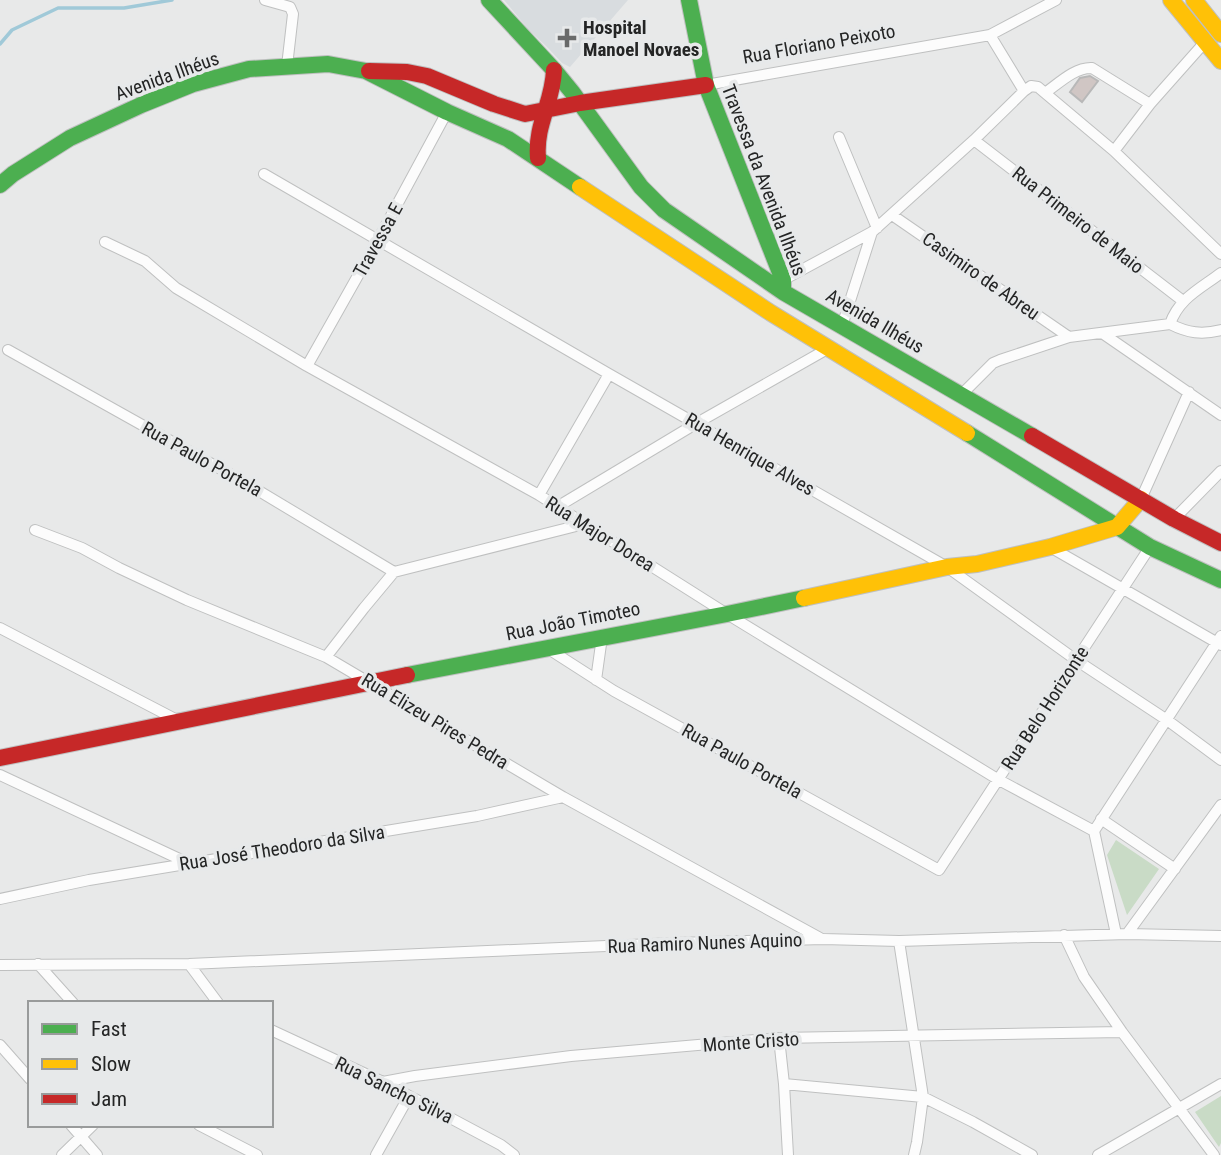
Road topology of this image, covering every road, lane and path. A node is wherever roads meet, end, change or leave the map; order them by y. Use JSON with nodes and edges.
{"nodes":[{"id":1,"x":265,"y":0,"type":"edge"},
{"id":2,"x":489,"y":0,"type":"edge"},
{"id":3,"x":689,"y":0,"type":"edge"},
{"id":4,"x":1056,"y":0,"type":"edge"},
{"id":5,"x":1171,"y":0,"type":"edge"},
{"id":6,"x":1194,"y":0,"type":"edge"},
{"id":7,"x":1221,"y":34,"type":"edge"},
{"id":8,"x":990,"y":35,"type":"junction"},
{"id":9,"x":1205,"y":42,"type":"junction"},
{"id":10,"x":1221,"y":61,"type":"edge"},
{"id":11,"x":287,"y":66,"type":"junction"},
{"id":12,"x":554,"y":70,"type":"junction"},
{"id":13,"x":366,"y":71,"type":"junction"},
{"id":14,"x":706,"y":85,"type":"junction"},
{"id":15,"x":1024,"y":91,"type":"junction"},
{"id":16,"x":1045,"y":93,"type":"junction"},
{"id":17,"x":580,"y":103,"type":"junction"},
{"id":18,"x":1150,"y":104,"type":"junction"},
{"id":19,"x":545,"y":109,"type":"junction"},
{"id":20,"x":447,"y":112,"type":"junction"},
{"id":21,"x":839,"y":137,"type":"dead end"},
{"id":22,"x":974,"y":140,"type":"junction"},
{"id":23,"x":1114,"y":151,"type":"junction"},
{"id":24,"x":538,"y":158,"type":"junction"},
{"id":25,"x":264,"y":174,"type":"dead end"},
{"id":26,"x":0,"y":185,"type":"edge"},
{"id":27,"x":892,"y":215,"type":"junction"},
{"id":28,"x":874,"y":230,"type":"junction"},
{"id":29,"x":378,"y":240,"type":"junction"},
{"id":30,"x":105,"y":242,"type":"dead end"},
{"id":31,"x":1221,"y":254,"type":"edge"},
{"id":32,"x":1221,"y":273,"type":"edge"},
{"id":33,"x":783,"y":286,"type":"junction"},
{"id":34,"x":1183,"y":301,"type":"junction"},
{"id":35,"x":1170,"y":324,"type":"junction"},
{"id":36,"x":842,"y":326,"type":"junction"},
{"id":37,"x":1221,"y":330,"type":"edge"},
{"id":38,"x":1102,"y":333,"type":"junction"},
{"id":39,"x":1069,"y":337,"type":"junction"},
{"id":40,"x":829,"y":348,"type":"junction"},
{"id":41,"x":8,"y":350,"type":"dead end"},
{"id":42,"x":307,"y":366,"type":"junction"},
{"id":43,"x":609,"y":374,"type":"junction"},
{"id":44,"x":1189,"y":393,"type":"junction"},
{"id":45,"x":961,"y":395,"type":"junction"},
{"id":46,"x":1221,"y":415,"type":"edge"},
{"id":47,"x":697,"y":423,"type":"junction"},
{"id":48,"x":1221,"y":471,"type":"edge"},
{"id":49,"x":539,"y":495,"type":"junction"},
{"id":50,"x":1141,"y":499,"type":"junction"},
{"id":51,"x":558,"y":507,"type":"junction"},
{"id":52,"x":1174,"y":519,"type":"junction"},
{"id":53,"x":584,"y":524,"type":"junction"},
{"id":54,"x":1117,"y":527,"type":"junction"},
{"id":55,"x":35,"y":530,"type":"dead end"},
{"id":56,"x":1221,"y":543,"type":"edge"},
{"id":57,"x":1050,"y":547,"type":"junction"},
{"id":58,"x":1150,"y":547,"type":"junction"},
{"id":59,"x":947,"y":567,"type":"junction"},
{"id":60,"x":394,"y":572,"type":"junction"},
{"id":61,"x":1221,"y":580,"type":"edge"},
{"id":62,"x":1123,"y":589,"type":"junction"},
{"id":63,"x":727,"y":614,"type":"junction"},
{"id":64,"x":0,"y":628,"type":"edge"},
{"id":65,"x":602,"y":636,"type":"junction"},
{"id":66,"x":1220,"y":641,"type":"edge"},
{"id":67,"x":547,"y":648,"type":"junction"},
{"id":68,"x":326,"y":657,"type":"junction"},
{"id":69,"x":1076,"y":660,"type":"junction"},
{"id":70,"x":596,"y":680,"type":"junction"},
{"id":71,"x":368,"y":682,"type":"junction"},
{"id":72,"x":1167,"y":720,"type":"junction"},
{"id":73,"x":179,"y":721,"type":"junction"},
{"id":74,"x":0,"y":758,"type":"edge"},
{"id":75,"x":1221,"y":760,"type":"edge"},
{"id":76,"x":0,"y":775,"type":"edge"},
{"id":77,"x":999,"y":780,"type":"junction"},
{"id":78,"x":563,"y":797,"type":"junction"},
{"id":79,"x":1221,"y":805,"type":"edge"},
{"id":80,"x":1101,"y":820,"type":"junction"},
{"id":81,"x":1094,"y":831,"type":"junction"},
{"id":82,"x":188,"y":863,"type":"junction"},
{"id":83,"x":1175,"y":869,"type":"junction"},
{"id":84,"x":939,"y":870,"type":"joint"},
{"id":85,"x":0,"y":899,"type":"edge"},
{"id":86,"x":1121,"y":934,"type":"junction"},
{"id":87,"x":1064,"y":935,"type":"junction"},
{"id":88,"x":1221,"y":936,"type":"edge"},
{"id":89,"x":823,"y":939,"type":"junction"},
{"id":90,"x":899,"y":941,"type":"junction"},
{"id":91,"x":38,"y":964,"type":"junction"},
{"id":92,"x":189,"y":964,"type":"junction"},
{"id":93,"x":0,"y":965,"type":"edge"},
{"id":94,"x":71,"y":1001,"type":"edge"},
{"id":95,"x":217,"y":1001,"type":"edge"},
{"id":96,"x":273,"y":1031,"type":"edge"},
{"id":97,"x":1122,"y":1032,"type":"junction"},
{"id":98,"x":914,"y":1035,"type":"junction"},
{"id":99,"x":779,"y":1038,"type":"junction"},
{"id":100,"x":0,"y":1045,"type":"edge"},
{"id":101,"x":28,"y":1077,"type":"edge"},
{"id":102,"x":383,"y":1082,"type":"junction"},
{"id":103,"x":784,"y":1084,"type":"junction"},
{"id":104,"x":1221,"y":1084,"type":"edge"},
{"id":105,"x":409,"y":1096,"type":"junction"},
{"id":106,"x":923,"y":1097,"type":"junction"},
{"id":107,"x":1180,"y":1108,"type":"junction"},
{"id":108,"x":73,"y":1127,"type":"edge"},
{"id":109,"x":91,"y":1127,"type":"edge"},
{"id":110,"x":203,"y":1127,"type":"edge"},
{"id":111,"x":82,"y":1138,"type":"junction"},
{"id":112,"x":62,"y":1155,"type":"edge"},
{"id":113,"x":97,"y":1155,"type":"edge"},
{"id":114,"x":257,"y":1155,"type":"edge"},
{"id":115,"x":376,"y":1155,"type":"edge"},
{"id":116,"x":514,"y":1155,"type":"edge"},
{"id":117,"x":788,"y":1155,"type":"edge"},
{"id":118,"x":914,"y":1155,"type":"edge"},
{"id":119,"x":1032,"y":1155,"type":"edge"},
{"id":120,"x":1098,"y":1155,"type":"edge"},
{"id":121,"x":1214,"y":1155,"type":"edge"}],
"edges":[{"from":1,"to":11,"type":"street"},
{"from":2,"to":12,"type":"main road"},
{"from":3,"to":14,"type":"main road","name":"Travessa da Avenida Ilhéus"},
{"from":4,"to":8,"type":"street","name":"Rua Floriano Peixoto"},
{"from":5,"to":9,"type":"main road"},
{"from":6,"to":7,"type":"main road"},
{"from":8,"to":14,"type":"street","name":"Rua Floriano Peixoto"},
{"from":8,"to":15,"type":"street"},
{"from":9,"to":10,"type":"main road"},
{"from":9,"to":18,"type":"street"},
{"from":11,"to":13,"type":"main road","name":"Avenida Ilhéus"},
{"from":11,"to":26,"type":"main road","name":"Avenida Ilhéus"},
{"from":12,"to":17,"type":"main road"},
{"from":12,"to":19,"type":"main road"},
{"from":13,"to":19,"type":"main road","name":"Avenida Ilhéus"},
{"from":13,"to":20,"type":"main road","name":"Avenida Ilhéus"},
{"from":14,"to":17,"type":"main road","name":"Rua Floriano Peixoto"},
{"from":14,"to":33,"type":"main road","name":"Travessa da Avenida Ilhéus"},
{"from":15,"to":16,"type":"street"},
{"from":15,"to":22,"type":"street"},
{"from":16,"to":18,"type":"street"},
{"from":16,"to":23,"type":"street"},
{"from":17,"to":19,"type":"main road","name":"Avenida Ilhéus"},
{"from":17,"to":33,"type":"main road","name":"Avenida Ilhéus"},
{"from":18,"to":23,"type":"street"},
{"from":19,"to":24,"type":"main road"},
{"from":20,"to":24,"type":"main road","name":"Avenida Ilhéus"},
{"from":20,"to":29,"type":"street","name":"Travessa E"},
{"from":21,"to":28,"type":"street"},
{"from":22,"to":27,"type":"street"},
{"from":22,"to":34,"type":"street","name":"Rua Primeiro de Maio"},
{"from":23,"to":31,"type":"street"},
{"from":24,"to":40,"type":"main road","name":"Avenida Ilhéus"},
{"from":25,"to":29,"type":"street","name":"Rua Henrique Alves"},
{"from":27,"to":28,"type":"street"},
{"from":27,"to":39,"type":"street","name":"Casimiro de Abreu"},
{"from":28,"to":33,"type":"street"},
{"from":28,"to":36,"type":"street"},
{"from":29,"to":42,"type":"street","name":"Travessa E"},
{"from":29,"to":43,"type":"street","name":"Rua Henrique Alves"},
{"from":30,"to":42,"type":"street","name":"Rua Major Dorea"},
{"from":32,"to":34,"type":"street"},
{"from":33,"to":36,"type":"main road","name":"Avenida Ilhéus"},
{"from":34,"to":35,"type":"street"},
{"from":35,"to":37,"type":"street"},
{"from":35,"to":38,"type":"street"},
{"from":36,"to":45,"type":"main road","name":"Avenida Ilhéus"},
{"from":38,"to":39,"type":"street"},
{"from":38,"to":44,"type":"street"},
{"from":39,"to":45,"type":"street"},
{"from":40,"to":47,"type":"street"},
{"from":40,"to":54,"type":"main road","name":"Avenida Ilhéus"},
{"from":41,"to":60,"type":"street","name":"Rua Paulo Portela"},
{"from":42,"to":49,"type":"street","name":"Rua Major Dorea"},
{"from":43,"to":47,"type":"street","name":"Rua Henrique Alves"},
{"from":43,"to":49,"type":"street"},
{"from":44,"to":46,"type":"street"},
{"from":44,"to":50,"type":"street"},
{"from":45,"to":50,"type":"main road","name":"Avenida Ilhéus"},
{"from":47,"to":51,"type":"street"},
{"from":47,"to":59,"type":"street","name":"Rua Henrique Alves"},
{"from":48,"to":52,"type":"street"},
{"from":49,"to":51,"type":"street","name":"Rua Major Dorea"},
{"from":50,"to":52,"type":"main road","name":"Avenida Ilhéus"},
{"from":50,"to":54,"type":"main road"},
{"from":51,"to":53,"type":"street","name":"Rua Major Dorea"},
{"from":52,"to":56,"type":"main road","name":"Avenida Ilhéus"},
{"from":53,"to":60,"type":"street"},
{"from":53,"to":63,"type":"street","name":"Rua Major Dorea"},
{"from":54,"to":57,"type":"main road","name":"Rua João Timoteo"},
{"from":54,"to":58,"type":"main road","name":"Avenida Ilhéus"},
{"from":55,"to":68,"type":"street","name":"Rua Elizeu Pires Pedra"},
{"from":57,"to":59,"type":"main road","name":"Rua João Timoteo"},
{"from":57,"to":62,"type":"street"},
{"from":58,"to":61,"type":"main road","name":"Avenida Ilhéus"},
{"from":58,"to":62,"type":"street","name":"Rua Belo Horizonte"},
{"from":59,"to":63,"type":"main road","name":"Rua João Timoteo"},
{"from":59,"to":69,"type":"street","name":"Rua Henrique Alves"},
{"from":60,"to":68,"type":"street"},
{"from":62,"to":66,"type":"street"},
{"from":62,"to":69,"type":"street","name":"Rua Belo Horizonte"},
{"from":63,"to":65,"type":"main road","name":"Rua João Timoteo"},
{"from":63,"to":77,"type":"street","name":"Rua Major Dorea"},
{"from":64,"to":73,"type":"street"},
{"from":65,"to":67,"type":"main road","name":"Rua João Timoteo"},
{"from":65,"to":70,"type":"street"},
{"from":66,"to":72,"type":"street"},
{"from":67,"to":70,"type":"street","name":"Rua Paulo Portela"},
{"from":67,"to":71,"type":"main road","name":"Rua João Timoteo"},
{"from":68,"to":71,"type":"street","name":"Rua Elizeu Pires Pedra"},
{"from":69,"to":72,"type":"street","name":"Rua Henrique Alves"},
{"from":69,"to":77,"type":"street","name":"Rua Belo Horizonte"},
{"from":70,"to":84,"type":"street","name":"Rua Paulo Portela"},
{"from":71,"to":73,"type":"main road","name":"Rua João Timoteo"},
{"from":71,"to":78,"type":"street","name":"Rua Elizeu Pires Pedra"},
{"from":72,"to":75,"type":"street","name":"Rua Henrique Alves"},
{"from":72,"to":80,"type":"street"},
{"from":73,"to":74,"type":"main road","name":"Rua João Timoteo"},
{"from":76,"to":82,"type":"street"},
{"from":77,"to":81,"type":"street","name":"Rua Major Dorea"},
{"from":77,"to":84,"type":"street","name":"Rua Belo Horizonte"},
{"from":78,"to":82,"type":"street","name":"Rua José Theodoro da Silva"},
{"from":78,"to":89,"type":"street","name":"Rua Elizeu Pires Pedra"},
{"from":79,"to":83,"type":"street"},
{"from":80,"to":81,"type":"street"},
{"from":80,"to":83,"type":"street"},
{"from":81,"to":86,"type":"street"},
{"from":82,"to":85,"type":"street","name":"Rua José Theodoro da Silva"},
{"from":83,"to":86,"type":"street"},
{"from":86,"to":87,"type":"street","name":"Rua Ramiro Nunes Aquino"},
{"from":86,"to":88,"type":"street","name":"Rua Ramiro Nunes Aquino"},
{"from":87,"to":90,"type":"street","name":"Rua Ramiro Nunes Aquino"},
{"from":87,"to":97,"type":"street"},
{"from":89,"to":90,"type":"street","name":"Rua Ramiro Nunes Aquino"},
{"from":89,"to":92,"type":"street","name":"Rua Ramiro Nunes Aquino"},
{"from":90,"to":98,"type":"street"},
{"from":91,"to":92,"type":"street","name":"Rua Ramiro Nunes Aquino"},
{"from":91,"to":93,"type":"street","name":"Rua Ramiro Nunes Aquino"},
{"from":91,"to":94,"type":"street"},
{"from":92,"to":95,"type":"street"},
{"from":96,"to":102,"type":"street","name":"Rua Sancho Silva"},
{"from":97,"to":98,"type":"street","name":"Monte Cristo"},
{"from":97,"to":107,"type":"street"},
{"from":98,"to":99,"type":"street","name":"Monte Cristo"},
{"from":98,"to":106,"type":"street"},
{"from":99,"to":102,"type":"street","name":"Monte Cristo"},
{"from":99,"to":103,"type":"street"},
{"from":100,"to":101,"type":"street"},
{"from":102,"to":105,"type":"street","name":"Rua Sancho Silva"},
{"from":103,"to":106,"type":"street"},
{"from":103,"to":117,"type":"street"},
{"from":104,"to":107,"type":"street"},
{"from":105,"to":115,"type":"street"},
{"from":105,"to":116,"type":"street","name":"Rua Sancho Silva"},
{"from":106,"to":118,"type":"street"},
{"from":106,"to":119,"type":"street"},
{"from":107,"to":120,"type":"street"},
{"from":107,"to":121,"type":"street"},
{"from":108,"to":111,"type":"street"},
{"from":109,"to":111,"type":"street"},
{"from":110,"to":114,"type":"street"},
{"from":111,"to":112,"type":"street"},
{"from":111,"to":113,"type":"street"}]}
